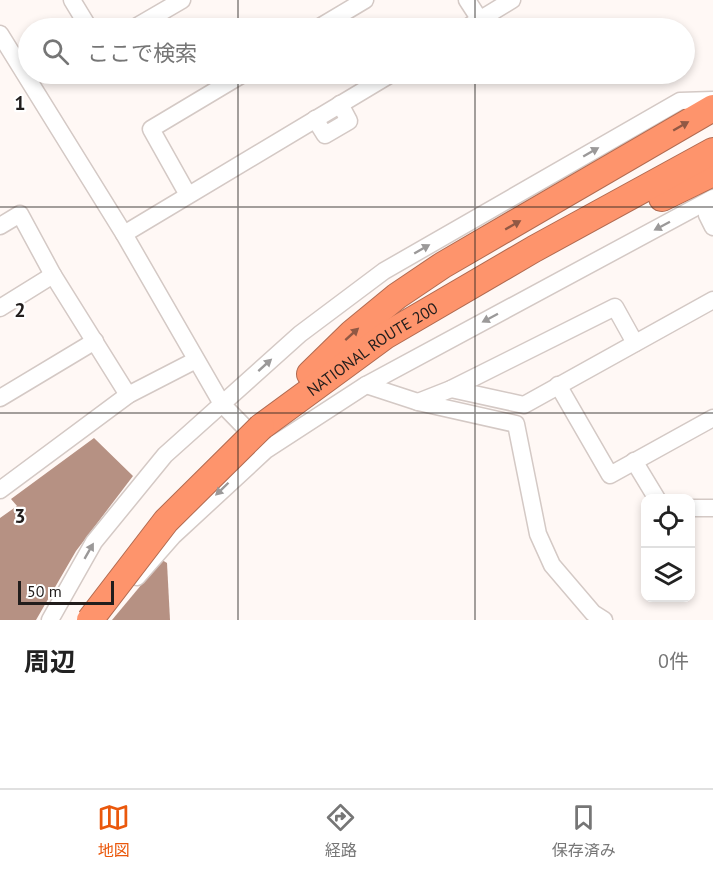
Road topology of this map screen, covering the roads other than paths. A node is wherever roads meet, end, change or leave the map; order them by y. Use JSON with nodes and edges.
{"nodes":[{"id":1,"x":72,"y":0,"type":"edge"},
{"id":2,"x":182,"y":0,"type":"edge"},
{"id":3,"x":365,"y":0,"type":"edge"},
{"id":4,"x":467,"y":0,"type":"edge"},
{"id":5,"x":512,"y":0,"type":"edge"},
{"id":6,"x":83,"y":18,"type":"edge"},
{"id":7,"x":152,"y":18,"type":"edge"},
{"id":8,"x":335,"y":18,"type":"edge"},
{"id":9,"x":472,"y":18,"type":"edge"},
{"id":10,"x":483,"y":18,"type":"edge"},
{"id":11,"x":0,"y":34,"type":"edge"},
{"id":12,"x":18,"y":63,"type":"edge"},
{"id":13,"x":31,"y":84,"type":"edge"},
{"id":14,"x":226,"y":84,"type":"edge"},
{"id":15,"x":374,"y":84,"type":"edge"},
{"id":16,"x":713,"y":100,"type":"edge"},
{"id":17,"x":713,"y":108,"type":"edge"},
{"id":18,"x":713,"y":152,"type":"edge"},
{"id":19,"x":713,"y":173,"type":"edge"},
{"id":20,"x":188,"y":195,"type":"junction"},
{"id":21,"x":713,"y":198,"type":"edge"},
{"id":22,"x":713,"y":212,"type":"edge"},
{"id":23,"x":0,"y":226,"type":"edge"},
{"id":24,"x":713,"y":227,"type":"edge"},
{"id":25,"x":124,"y":234,"type":"junction"},
{"id":26,"x":53,"y":275,"type":"junction"},
{"id":27,"x":713,"y":300,"type":"edge"},
{"id":28,"x":0,"y":308,"type":"edge"},
{"id":29,"x":385,"y":336,"type":"junction"},
{"id":30,"x":95,"y":341,"type":"junction"},
{"id":31,"x":635,"y":343,"type":"junction"},
{"id":32,"x":196,"y":360,"type":"junction"},
{"id":33,"x":366,"y":385,"type":"junction"},
{"id":34,"x":558,"y":385,"type":"junction"},
{"id":35,"x":451,"y":389,"type":"junction"},
{"id":36,"x":128,"y":395,"type":"junction"},
{"id":37,"x":0,"y":398,"type":"edge"},
{"id":38,"x":418,"y":402,"type":"junction"},
{"id":39,"x":222,"y":404,"type":"junction"},
{"id":40,"x":285,"y":408,"type":"junction"},
{"id":41,"x":713,"y":418,"type":"edge"},
{"id":42,"x":263,"y":438,"type":"junction"},
{"id":43,"x":634,"y":461,"type":"junction"},
{"id":44,"x":0,"y":490,"type":"edge"},
{"id":45,"x":655,"y":494,"type":"edge"},
{"id":46,"x":695,"y":508,"type":"edge"},
{"id":47,"x":713,"y":508,"type":"edge"},
{"id":48,"x":50,"y":620,"type":"edge"},
{"id":49,"x":90,"y":620,"type":"edge"},
{"id":50,"x":104,"y":620,"type":"edge"},
{"id":51,"x":604,"y":620,"type":"edge"}],
"edges":[{"from":1,"to":6,"type":"street"},
{"from":2,"to":7,"type":"street"},
{"from":3,"to":8,"type":"street"},
{"from":4,"to":9,"type":"street"},
{"from":5,"to":10,"type":"street"},
{"from":11,"to":12,"type":"street"},
{"from":13,"to":25,"type":"street"},
{"from":14,"to":20,"type":"street"},
{"from":15,"to":20,"type":"street"},
{"from":39,"to":16,"type":"street","one_way":true},
{"from":40,"to":17,"type":"highway","one_way":true},
{"from":18,"to":29,"type":"highway","name":"NATIONAL ROUTE 200"},
{"from":19,"to":29,"type":"highway"},
{"from":20,"to":25,"type":"street"},
{"from":21,"to":33,"type":"street","one_way":true},
{"from":22,"to":24,"type":"street"},
{"from":23,"to":26,"type":"street"},
{"from":25,"to":32,"type":"street"},
{"from":26,"to":28,"type":"street"},
{"from":26,"to":30,"type":"street"},
{"from":27,"to":31,"type":"street"},
{"from":29,"to":40,"type":"highway","name":"NATIONAL ROUTE 200"},
{"from":30,"to":36,"type":"street"},
{"from":30,"to":37,"type":"street"},
{"from":31,"to":34,"type":"street"},
{"from":31,"to":35,"type":"street"},
{"from":32,"to":36,"type":"street"},
{"from":32,"to":39,"type":"street"},
{"from":33,"to":38,"type":"street"},
{"from":33,"to":42,"type":"street"},
{"from":34,"to":35,"type":"street"},
{"from":34,"to":43,"type":"street"},
{"from":35,"to":38,"type":"street"},
{"from":36,"to":44,"type":"street"},
{"from":38,"to":51,"type":"street"},
{"from":39,"to":42,"type":"street"},
{"from":48,"to":39,"type":"street","one_way":true},
{"from":40,"to":42,"type":"highway","name":"NATIONAL ROUTE 200"},
{"from":41,"to":43,"type":"street"},
{"from":42,"to":49,"type":"highway","name":"NATIONAL ROUTE 200","bridge":true},
{"from":42,"to":50,"type":"street","one_way":true},
{"from":43,"to":45,"type":"street"},
{"from":46,"to":47,"type":"street"}]}
